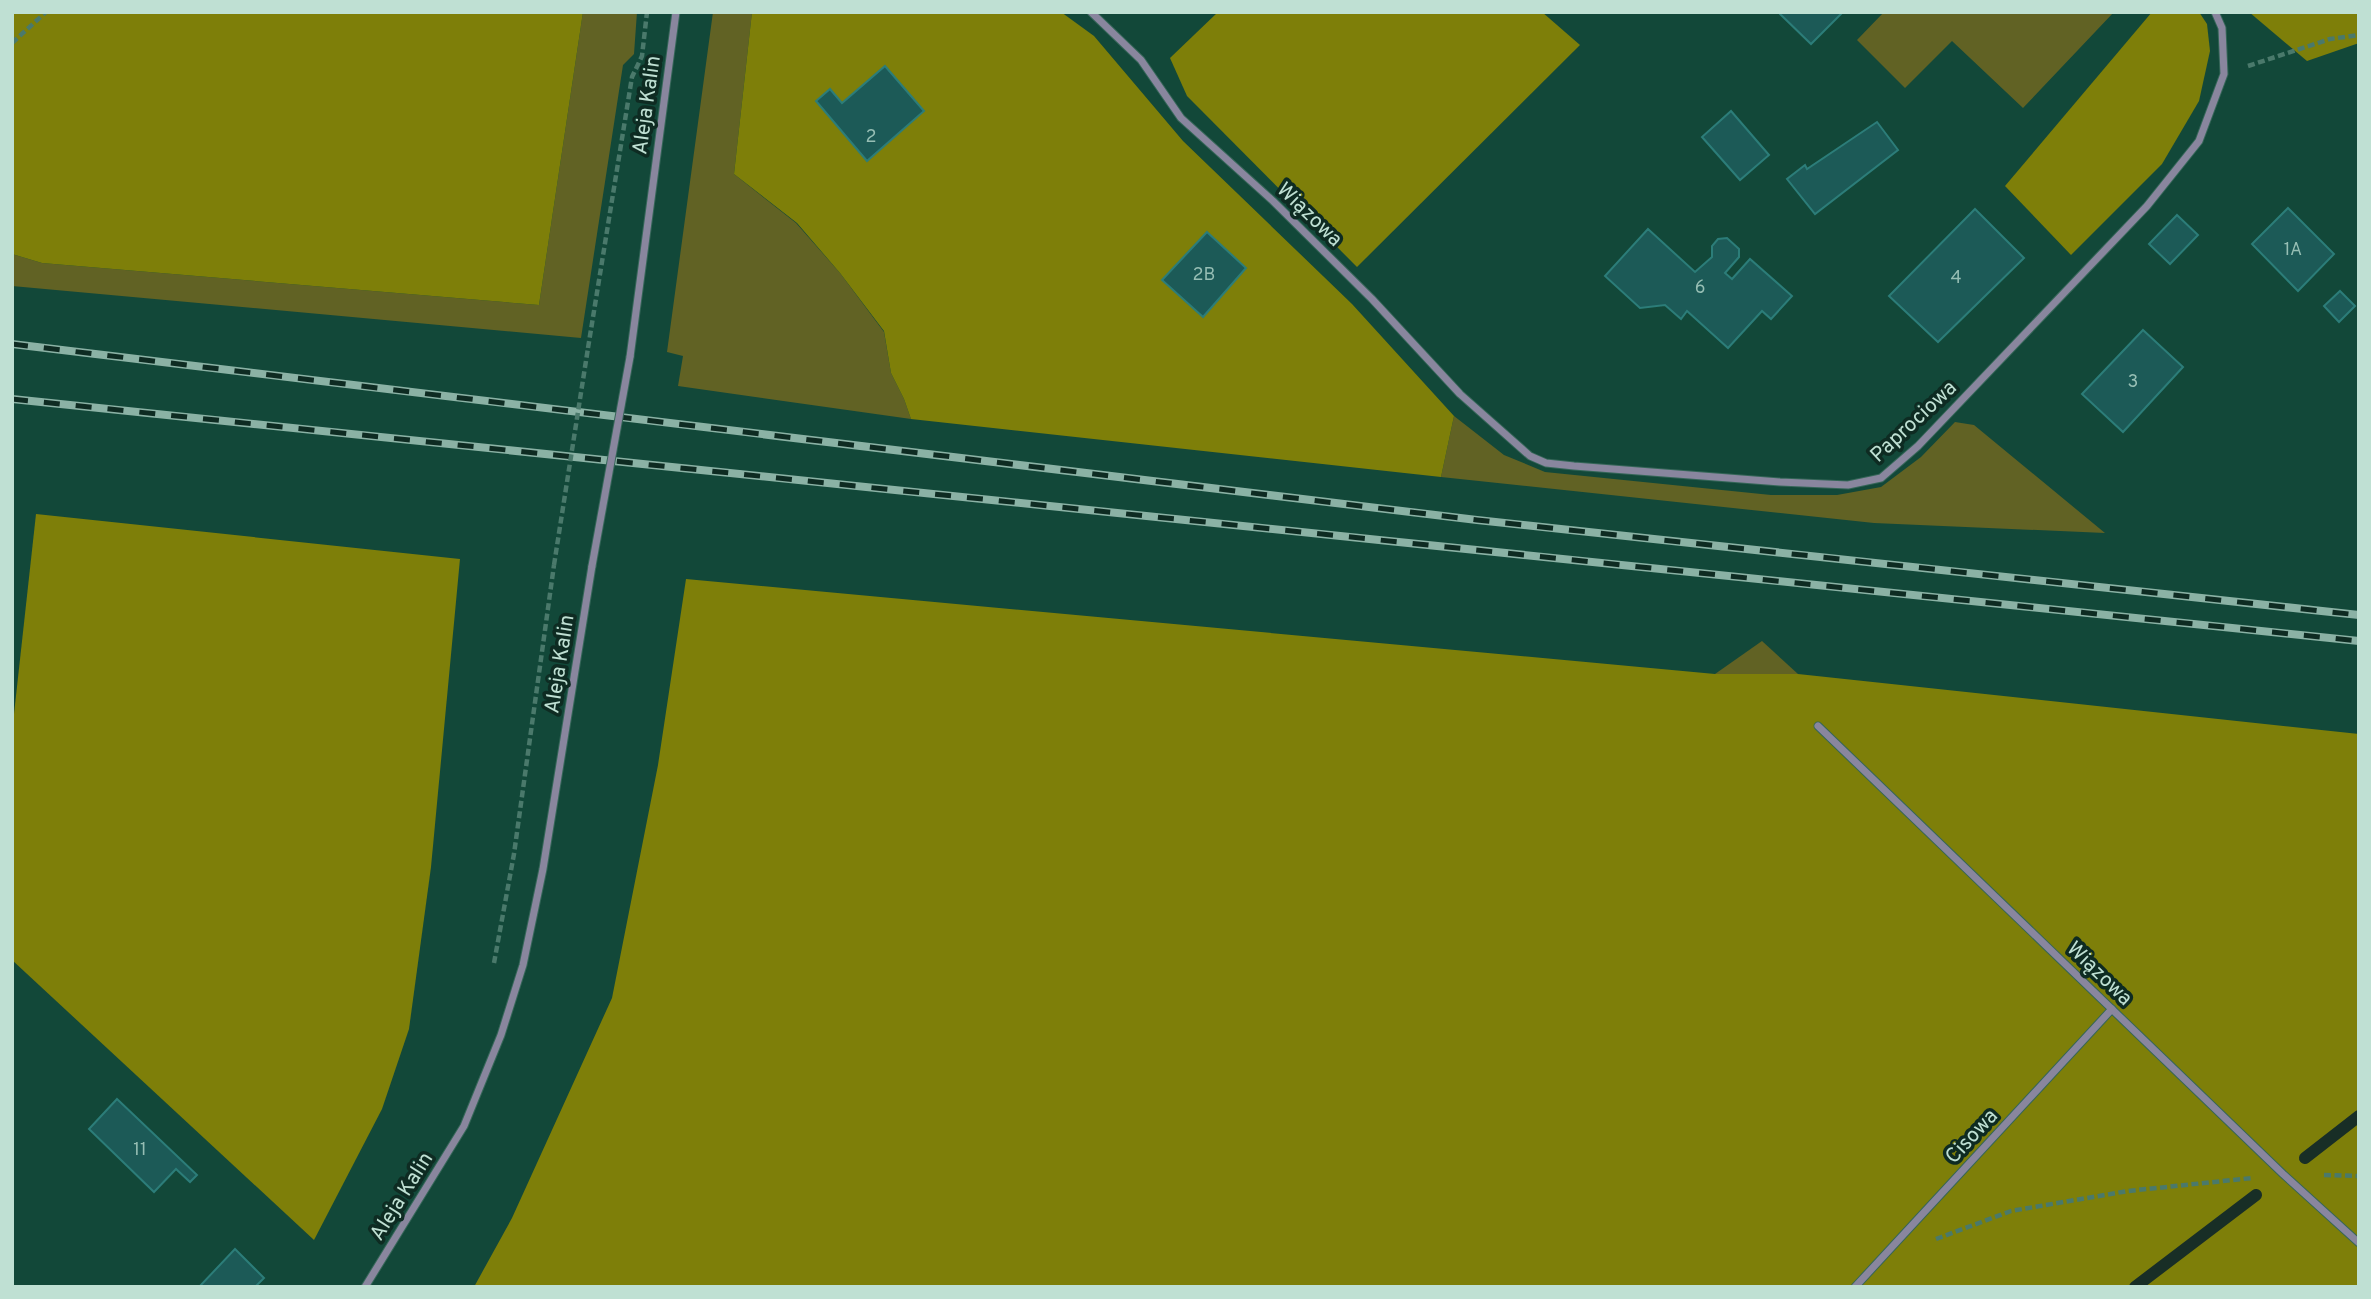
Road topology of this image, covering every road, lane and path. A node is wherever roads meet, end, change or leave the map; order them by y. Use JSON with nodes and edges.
{"nodes":[{"id":1,"x":46,"y":12,"type":"edge"},
{"id":2,"x":647,"y":12,"type":"edge"},
{"id":3,"x":676,"y":12,"type":"edge"},
{"id":4,"x":1091,"y":12,"type":"edge"},
{"id":5,"x":2215,"y":12,"type":"edge"},
{"id":6,"x":2359,"y":34,"type":"edge"},
{"id":7,"x":12,"y":43,"type":"edge"},
{"id":8,"x":2224,"y":74,"type":"junction"},
{"id":9,"x":1509,"y":438,"type":"joint"},
{"id":10,"x":1818,"y":726,"type":"dead end"},
{"id":11,"x":492,"y":972,"type":"dead end"},
{"id":12,"x":2112,"y":1009,"type":"junction"},
{"id":13,"x":2283,"y":1174,"type":"junction"},
{"id":14,"x":2359,"y":1176,"type":"edge"},
{"id":15,"x":1934,"y":1240,"type":"dead end"},
{"id":16,"x":2359,"y":1243,"type":"edge"},
{"id":17,"x":365,"y":1287,"type":"edge"},
{"id":18,"x":1855,"y":1287,"type":"edge"}],
"edges":[{"from":1,"to":7,"type":"path"},
{"from":2,"to":11,"type":"path","bridge":true},
{"from":3,"to":17,"type":"street","name":"Aleja Kalin","bridge":true},
{"from":4,"to":9,"type":"street","name":"Wiązowa"},
{"from":5,"to":8,"type":"street"},
{"from":6,"to":8,"type":"path"},
{"from":8,"to":9,"type":"street","name":"Paprociowa"},
{"from":10,"to":12,"type":"street","name":"Wiązowa"},
{"from":12,"to":13,"type":"street","name":"Wiązowa"},
{"from":12,"to":18,"type":"street","name":"Cisowa"},
{"from":13,"to":14,"type":"path"},
{"from":13,"to":15,"type":"path"},
{"from":13,"to":16,"type":"street","name":"Wiązowa"}]}
